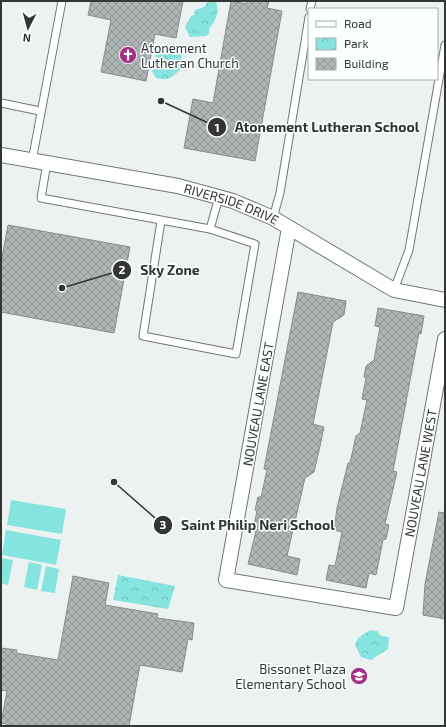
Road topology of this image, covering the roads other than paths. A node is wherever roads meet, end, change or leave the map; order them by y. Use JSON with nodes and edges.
{"nodes":[{"id":1,"x":62,"y":1,"type":"edge"},
{"id":2,"x":308,"y":23,"type":"edge"},
{"id":3,"x":445,"y":45,"type":"edge"},
{"id":4,"x":1,"y":104,"type":"edge"},
{"id":5,"x":40,"y":110,"type":"junction"},
{"id":6,"x":1,"y":155,"type":"edge"},
{"id":7,"x":32,"y":161,"type":"junction"},
{"id":8,"x":47,"y":163,"type":"junction"},
{"id":9,"x":219,"y":197,"type":"junction"},
{"id":10,"x":273,"y":218,"type":"junction"},
{"id":11,"x":160,"y":220,"type":"junction"},
{"id":12,"x":289,"y":228,"type":"junction"},
{"id":13,"x":210,"y":229,"type":"junction"},
{"id":14,"x":394,"y":290,"type":"junction"},
{"id":15,"x":445,"y":300,"type":"edge"},
{"id":16,"x":445,"y":339,"type":"edge"},
{"id":17,"x":396,"y":608,"type":"joint"}],
"edges":[{"from":1,"to":5,"type":"lane"},
{"from":2,"to":10,"type":"lane"},
{"from":3,"to":14,"type":"lane"},
{"from":4,"to":5,"type":"lane"},
{"from":5,"to":7,"type":"lane"},
{"from":6,"to":7,"type":"street","name":"RIVERSIDE DRIVE"},
{"from":7,"to":8,"type":"street","name":"RIVERSIDE DRIVE"},
{"from":8,"to":9,"type":"street","name":"RIVERSIDE DRIVE"},
{"from":8,"to":11,"type":"lane"},
{"from":9,"to":10,"type":"street","name":"RIVERSIDE DRIVE"},
{"from":9,"to":13,"type":"lane"},
{"from":10,"to":12,"type":"street","name":"RIVERSIDE DRIVE"},
{"from":11,"to":13,"type":"lane"},
{"from":11,"to":13,"type":"lane"},
{"from":12,"to":14,"type":"street","name":"RIVERSIDE DRIVE"},
{"from":12,"to":17,"type":"street","name":"NOUVEAU LANE EAST"},
{"from":14,"to":15,"type":"street","name":"RIVERSIDE DRIVE"},
{"from":16,"to":17,"type":"street","name":"NOUVEAU LANE WEST"}]}
